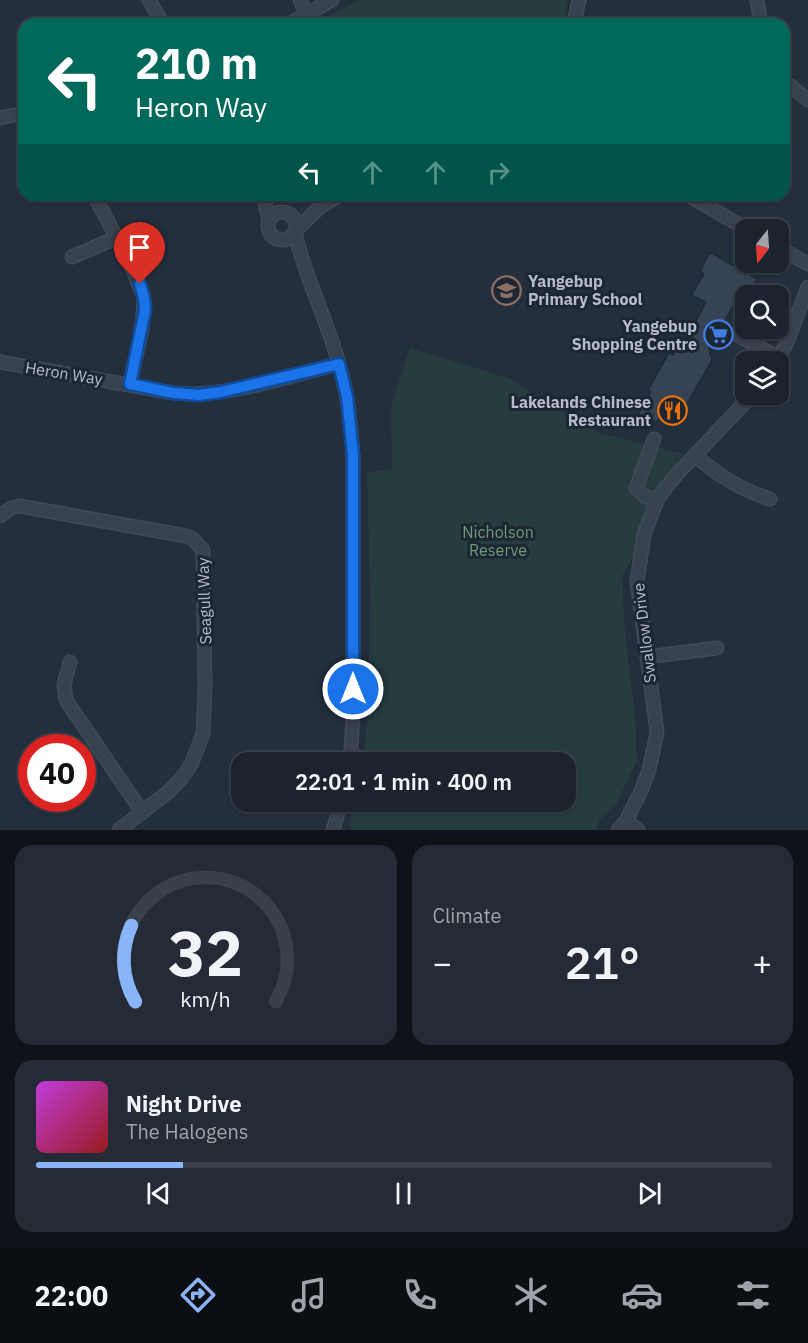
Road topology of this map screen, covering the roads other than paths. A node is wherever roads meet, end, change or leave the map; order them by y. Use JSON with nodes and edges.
{"nodes":[{"id":1,"x":149,"y":0,"type":"edge"},
{"id":2,"x":300,"y":0,"type":"edge"},
{"id":3,"x":332,"y":0,"type":"edge"},
{"id":4,"x":579,"y":0,"type":"edge"},
{"id":5,"x":757,"y":0,"type":"edge"},
{"id":6,"x":306,"y":14,"type":"junction"},
{"id":7,"x":160,"y":18,"type":"edge"},
{"id":8,"x":299,"y":18,"type":"edge"},
{"id":9,"x":575,"y":18,"type":"edge"},
{"id":10,"x":760,"y":18,"type":"edge"},
{"id":11,"x":790,"y":86,"type":"edge"},
{"id":12,"x":808,"y":100,"type":"edge"},
{"id":13,"x":18,"y":114,"type":"edge"},
{"id":14,"x":0,"y":118,"type":"edge"},
{"id":15,"x":97,"y":201,"type":"edge"},
{"id":16,"x":266,"y":201,"type":"edge"},
{"id":17,"x":272,"y":201,"type":"edge"},
{"id":18,"x":330,"y":201,"type":"edge"},
{"id":19,"x":698,"y":201,"type":"edge"},
{"id":20,"x":320,"y":207,"type":"junction"},
{"id":21,"x":285,"y":212,"type":"junction"},
{"id":22,"x":268,"y":221,"type":"junction"},
{"id":23,"x":735,"y":222,"type":"edge"},
{"id":24,"x":296,"y":231,"type":"junction"},
{"id":25,"x":116,"y":238,"type":"junction"},
{"id":26,"x":280,"y":240,"type":"junction"},
{"id":27,"x":789,"y":253,"type":"edge"},
{"id":28,"x":72,"y":257,"type":"dead end"},
{"id":29,"x":301,"y":261,"type":"junction"},
{"id":30,"x":808,"y":264,"type":"edge"},
{"id":31,"x":808,"y":287,"type":"edge"},
{"id":32,"x":744,"y":339,"type":"edge"},
{"id":33,"x":763,"y":351,"type":"edge"},
{"id":34,"x":782,"y":351,"type":"edge"},
{"id":35,"x":0,"y":362,"type":"edge"},
{"id":36,"x":339,"y":364,"type":"junction"},
{"id":37,"x":130,"y":384,"type":"junction"},
{"id":38,"x":743,"y":405,"type":"edge"},
{"id":39,"x":654,"y":439,"type":"dead end"},
{"id":40,"x":695,"y":455,"type":"junction"},
{"id":41,"x":770,"y":500,"type":"dead end"},
{"id":42,"x":657,"y":501,"type":"junction"},
{"id":43,"x":0,"y":516,"type":"edge"},
{"id":44,"x":717,"y":648,"type":"dead end"},
{"id":45,"x":647,"y":657,"type":"junction"},
{"id":46,"x":70,"y":662,"type":"dead end"},
{"id":47,"x":351,"y":752,"type":"edge"},
{"id":48,"x":142,"y":812,"type":"junction"},
{"id":49,"x":339,"y":812,"type":"edge"},
{"id":50,"x":622,"y":826,"type":"edge"},
{"id":51,"x":119,"y":830,"type":"edge"},
{"id":52,"x":333,"y":830,"type":"edge"},
{"id":53,"x":638,"y":830,"type":"edge"}],
"edges":[{"from":1,"to":7,"type":"street"},
{"from":2,"to":6,"type":"street"},
{"from":3,"to":6,"type":"street"},
{"from":4,"to":9,"type":"street"},
{"from":5,"to":10,"type":"street"},
{"from":6,"to":8,"type":"street"},
{"from":11,"to":12,"type":"street"},
{"from":13,"to":14,"type":"street"},
{"from":15,"to":25,"type":"street"},
{"from":16,"to":22,"type":"street"},
{"from":17,"to":21,"type":"street"},
{"from":18,"to":20,"type":"street"},
{"from":19,"to":23,"type":"street"},
{"from":20,"to":21,"type":"street"},
{"from":20,"to":24,"type":"street"},
{"from":21,"to":22,"type":"street"},
{"from":21,"to":24,"type":"street"},
{"from":22,"to":26,"type":"street"},
{"from":24,"to":26,"type":"street"},
{"from":24,"to":29,"type":"street"},
{"from":25,"to":28,"type":"street"},
{"from":25,"to":37,"type":"street"},
{"from":26,"to":29,"type":"street"},
{"from":27,"to":30,"type":"street"},
{"from":29,"to":36,"type":"street"},
{"from":31,"to":34,"type":"street"},
{"from":32,"to":33,"type":"street"},
{"from":35,"to":37,"type":"street","name":"Heron Way"},
{"from":36,"to":37,"type":"street","name":"Heron Way"},
{"from":36,"to":47,"type":"street"},
{"from":38,"to":40,"type":"street","name":"Swallow Drive"},
{"from":39,"to":42,"type":"street"},
{"from":40,"to":41,"type":"street"},
{"from":40,"to":42,"type":"street","name":"Swallow Drive"},
{"from":42,"to":45,"type":"street","name":"Swallow Drive"},
{"from":43,"to":48,"type":"street","name":"Seagull Way"},
{"from":44,"to":45,"type":"street"},
{"from":45,"to":50,"type":"street","name":"Swallow Drive"},
{"from":46,"to":48,"type":"street"},
{"from":48,"to":51,"type":"street","name":"Seagull Way"},
{"from":49,"to":52,"type":"street"},
{"from":50,"to":53,"type":"street"}]}
